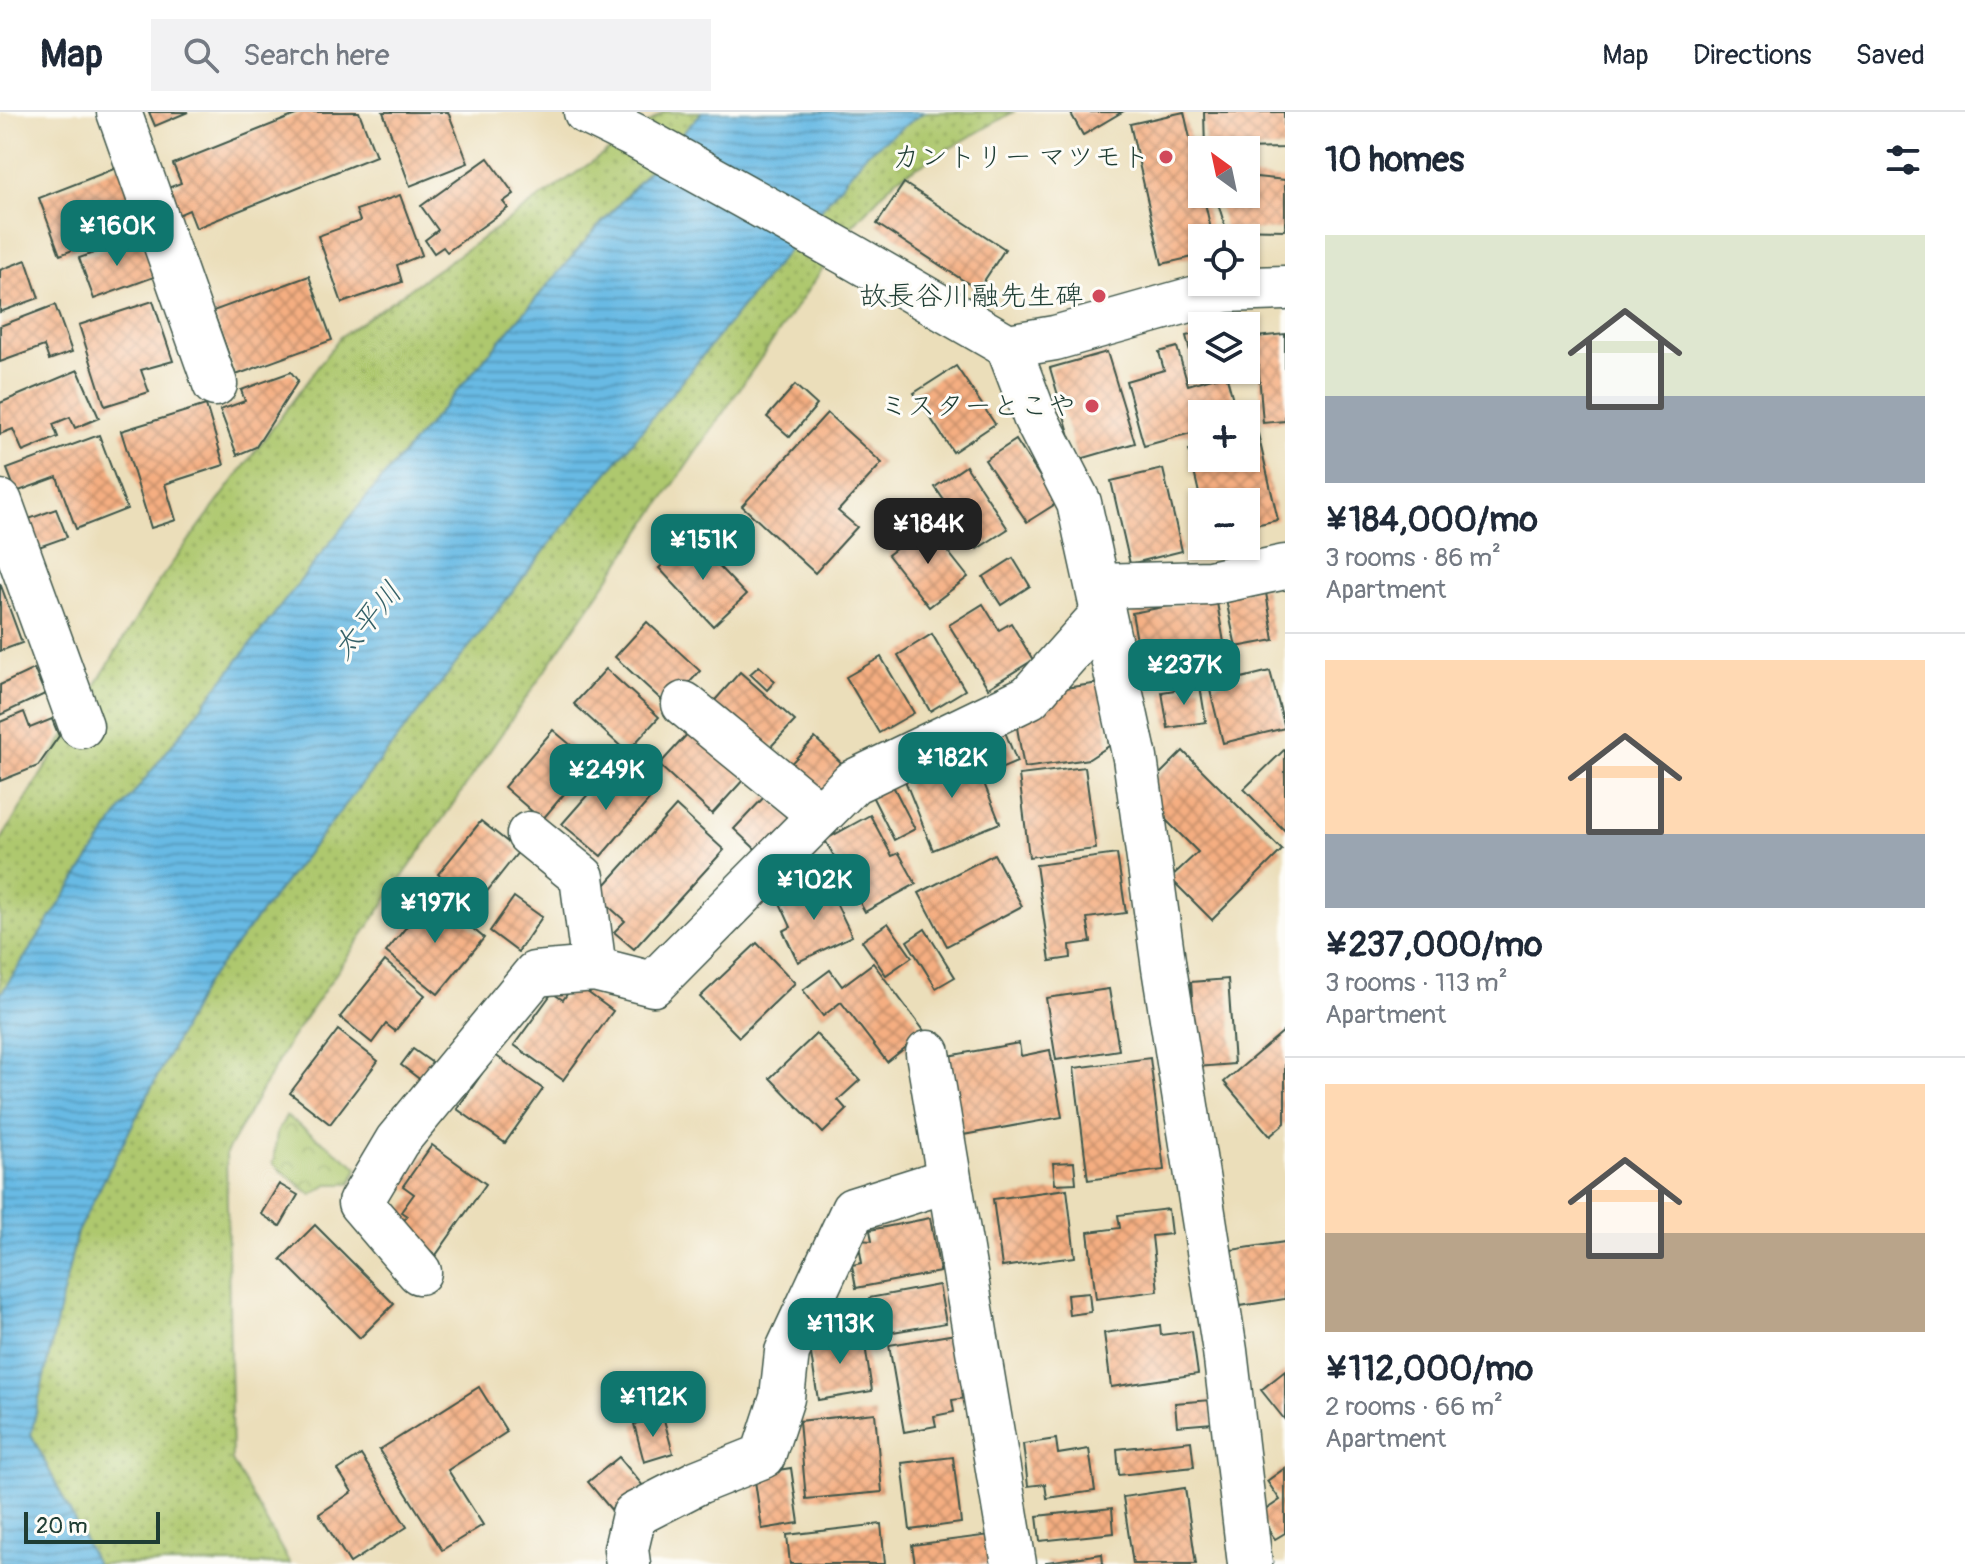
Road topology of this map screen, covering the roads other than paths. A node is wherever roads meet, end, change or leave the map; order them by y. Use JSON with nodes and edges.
{"nodes":[{"id":1,"x":119,"y":112,"type":"edge"},
{"id":2,"x":587,"y":112,"type":"edge"},
{"id":3,"x":1285,"y":288,"type":"edge"},
{"id":4,"x":1008,"y":346,"type":"junction"},
{"id":5,"x":215,"y":384,"type":"dead end"},
{"id":6,"x":0,"y":502,"type":"edge"},
{"id":7,"x":1285,"y":567,"type":"edge"},
{"id":8,"x":1101,"y":600,"type":"junction"},
{"id":9,"x":684,"y":704,"type":"dead end"},
{"id":10,"x":81,"y":726,"type":"dead end"},
{"id":11,"x":820,"y":815,"type":"junction"},
{"id":12,"x":529,"y":834,"type":"dead end"},
{"id":13,"x":594,"y":969,"type":"junction"},
{"id":14,"x":928,"y":1053,"type":"dead end"},
{"id":15,"x":948,"y":1180,"type":"junction"},
{"id":16,"x":419,"y":1272,"type":"dead end"},
{"id":17,"x":1285,"y":1552,"type":"edge"},
{"id":18,"x":628,"y":1564,"type":"edge"},
{"id":19,"x":1014,"y":1564,"type":"edge"},
{"id":20,"x":1250,"y":1564,"type":"edge"},
{"id":21,"x":1273,"y":1564,"type":"edge"}],
"edges":[{"from":1,"to":5,"type":"street"},
{"from":2,"to":4,"type":"street"},
{"from":3,"to":4,"type":"street"},
{"from":4,"to":8,"type":"street"},
{"from":6,"to":10,"type":"street"},
{"from":7,"to":8,"type":"street"},
{"from":8,"to":11,"type":"street"},
{"from":8,"to":20,"type":"street"},
{"from":9,"to":11,"type":"street"},
{"from":11,"to":13,"type":"street"},
{"from":12,"to":13,"type":"street"},
{"from":13,"to":16,"type":"street"},
{"from":14,"to":15,"type":"street"},
{"from":15,"to":18,"type":"street"},
{"from":15,"to":19,"type":"street"},
{"from":17,"to":21,"type":"street"}]}
